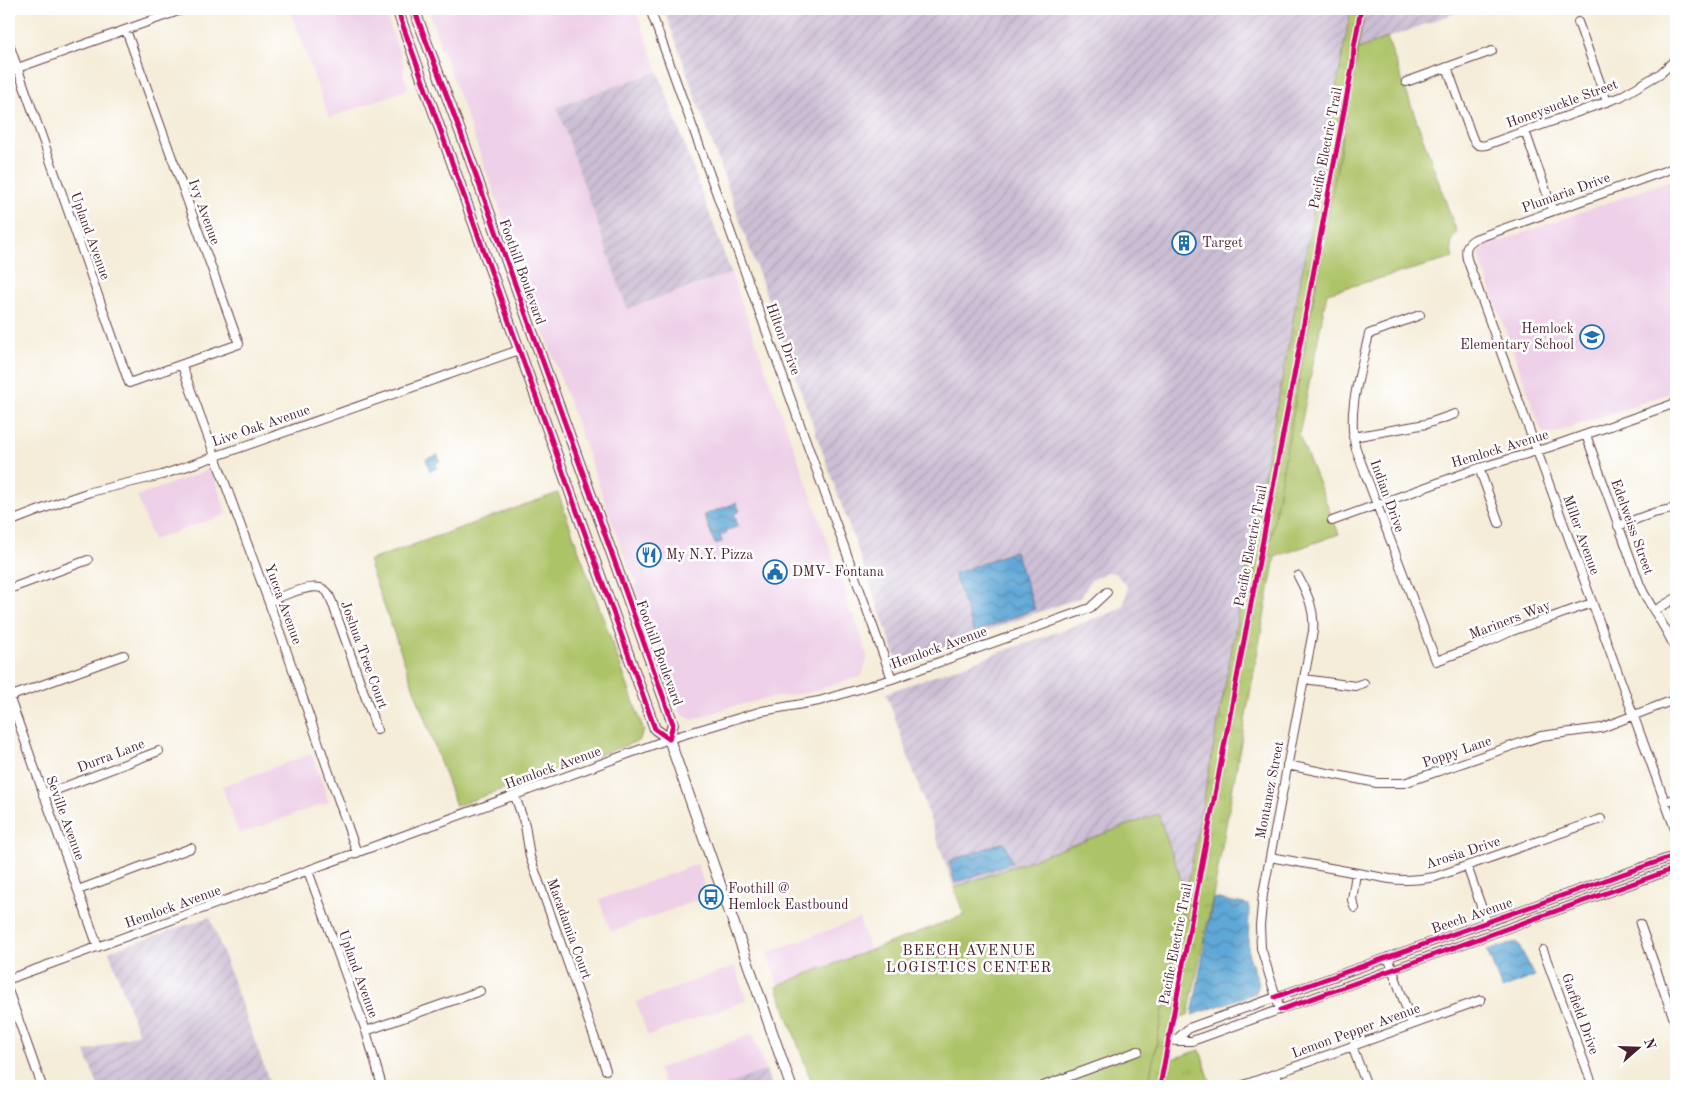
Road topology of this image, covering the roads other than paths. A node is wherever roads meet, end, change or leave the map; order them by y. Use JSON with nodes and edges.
{"nodes":[{"id":1,"x":184,"y":9,"type":"edge"},
{"id":2,"x":396,"y":9,"type":"edge"},
{"id":3,"x":414,"y":9,"type":"edge"},
{"id":4,"x":650,"y":9,"type":"edge"},
{"id":5,"x":1578,"y":22,"type":"dead end"},
{"id":6,"x":126,"y":30,"type":"junction"},
{"id":7,"x":9,"y":44,"type":"edge"},
{"id":8,"x":1492,"y":51,"type":"dead end"},
{"id":9,"x":1676,"y":59,"type":"edge"},
{"id":10,"x":1447,"y":67,"type":"junction"},
{"id":11,"x":18,"y":68,"type":"junction"},
{"id":12,"x":9,"y":71,"type":"edge"},
{"id":13,"x":1406,"y":82,"type":"dead end"},
{"id":14,"x":1608,"y":102,"type":"junction"},
{"id":15,"x":1525,"y":131,"type":"junction"},
{"id":16,"x":1676,"y":167,"type":"edge"},
{"id":17,"x":1553,"y":211,"type":"junction"},
{"id":18,"x":1466,"y":246,"type":"joint"},
{"id":19,"x":1420,"y":315,"type":"dead end"},
{"id":20,"x":520,"y":350,"type":"junction"},
{"id":21,"x":182,"y":366,"type":"junction"},
{"id":22,"x":1676,"y":403,"type":"edge"},
{"id":23,"x":1455,"y":414,"type":"dead end"},
{"id":24,"x":1586,"y":435,"type":"junction"},
{"id":25,"x":1353,"y":437,"type":"junction"},
{"id":26,"x":1537,"y":452,"type":"junction"},
{"id":27,"x":216,"y":455,"type":"junction"},
{"id":28,"x":1479,"y":468,"type":"junction"},
{"id":29,"x":1377,"y":505,"type":"junction"},
{"id":30,"x":1676,"y":508,"type":"edge"},
{"id":31,"x":1332,"y":521,"type":"dead end"},
{"id":32,"x":9,"y":522,"type":"edge"},
{"id":33,"x":1499,"y":523,"type":"dead end"},
{"id":34,"x":1618,"y":526,"type":"junction"},
{"id":35,"x":88,"y":560,"type":"dead end"},
{"id":36,"x":1298,"y":576,"type":"dead end"},
{"id":37,"x":9,"y":589,"type":"edge"},
{"id":38,"x":1107,"y":592,"type":"dead end"},
{"id":39,"x":1676,"y":598,"type":"edge"},
{"id":40,"x":269,"y":601,"type":"junction"},
{"id":41,"x":1592,"y":603,"type":"junction"},
{"id":42,"x":1654,"y":611,"type":"junction"},
{"id":43,"x":1676,"y":651,"type":"edge"},
{"id":44,"x":124,"y":655,"type":"dead end"},
{"id":45,"x":1436,"y":661,"type":"joint"},
{"id":46,"x":892,"y":679,"type":"junction"},
{"id":47,"x":1304,"y":679,"type":"junction"},
{"id":48,"x":1364,"y":683,"type":"dead end"},
{"id":49,"x":9,"y":697,"type":"edge"},
{"id":50,"x":1676,"y":699,"type":"edge"},
{"id":51,"x":1633,"y":716,"type":"junction"},
{"id":52,"x":377,"y":730,"type":"dead end"},
{"id":53,"x":669,"y":740,"type":"junction"},
{"id":54,"x":159,"y":751,"type":"dead end"},
{"id":55,"x":1287,"y":765,"type":"junction"},
{"id":56,"x":43,"y":795,"type":"junction"},
{"id":57,"x":515,"y":796,"type":"junction"},
{"id":58,"x":1676,"y":798,"type":"edge"},
{"id":59,"x":1665,"y":802,"type":"junction"},
{"id":60,"x":1601,"y":819,"type":"dead end"},
{"id":61,"x":1676,"y":832,"type":"edge"},
{"id":62,"x":191,"y":848,"type":"dead end"},
{"id":63,"x":357,"y":853,"type":"junction"},
{"id":64,"x":1270,"y":857,"type":"junction"},
{"id":65,"x":1676,"y":860,"type":"edge"},
{"id":66,"x":1466,"y":866,"type":"junction"},
{"id":67,"x":1676,"y":868,"type":"edge"},
{"id":68,"x":308,"y":871,"type":"junction"},
{"id":69,"x":1356,"y":874,"type":"junction"},
{"id":70,"x":78,"y":890,"type":"junction"},
{"id":71,"x":1355,"y":908,"type":"dead end"},
{"id":72,"x":1487,"y":922,"type":"junction"},
{"id":73,"x":1640,"y":924,"type":"dead end"},
{"id":74,"x":98,"y":947,"type":"junction"},
{"id":75,"x":1544,"y":950,"type":"dead end"},
{"id":76,"x":1388,"y":957,"type":"junction"},
{"id":77,"x":1392,"y":970,"type":"junction"},
{"id":78,"x":9,"y":980,"type":"edge"},
{"id":79,"x":480,"y":991,"type":"dead end"},
{"id":80,"x":9,"y":993,"type":"edge"},
{"id":81,"x":1276,"y":997,"type":"junction"},
{"id":82,"x":1481,"y":1000,"type":"dead end"},
{"id":83,"x":1280,"y":1010,"type":"junction"},
{"id":84,"x":1412,"y":1024,"type":"junction"},
{"id":85,"x":1676,"y":1025,"type":"edge"},
{"id":86,"x":366,"y":1032,"type":"junction"},
{"id":87,"x":1352,"y":1046,"type":"junction"},
{"id":88,"x":1138,"y":1051,"type":"dead end"},
{"id":89,"x":606,"y":1070,"type":"dead end"},
{"id":90,"x":1276,"y":1074,"type":"junction"},
{"id":91,"x":42,"y":1086,"type":"edge"},
{"id":92,"x":382,"y":1086,"type":"edge"},
{"id":93,"x":791,"y":1086,"type":"edge"},
{"id":94,"x":1043,"y":1086,"type":"edge"},
{"id":95,"x":1241,"y":1086,"type":"edge"},
{"id":96,"x":1280,"y":1086,"type":"edge"},
{"id":97,"x":1367,"y":1086,"type":"edge"},
{"id":98,"x":1593,"y":1086,"type":"edge"}],
"edges":[{"from":1,"to":6,"type":"street"},
{"from":2,"to":20,"type":"main road","name":"Foothill Boulevard"},
{"from":3,"to":53,"type":"main road","name":"Foothill Boulevard"},
{"from":4,"to":46,"type":"street","name":"Hilton Drive"},
{"from":5,"to":14,"type":"street"},
{"from":6,"to":11,"type":"street"},
{"from":6,"to":21,"type":"street","name":"Ivy Avenue"},
{"from":7,"to":11,"type":"street","name":"Upland Avenue"},
{"from":8,"to":10,"type":"street"},
{"from":9,"to":14,"type":"street","name":"Honeysuckle Street"},
{"from":10,"to":13,"type":"street"},
{"from":10,"to":15,"type":"street","name":"Honeysuckle Street"},
{"from":11,"to":12,"type":"street"},
{"from":11,"to":21,"type":"street","name":"Upland Avenue"},
{"from":14,"to":15,"type":"street","name":"Honeysuckle Street"},
{"from":15,"to":17,"type":"street"},
{"from":16,"to":17,"type":"street","name":"Plumaria Drive"},
{"from":17,"to":18,"type":"street","name":"Plumaria Drive"},
{"from":18,"to":26,"type":"street","name":"Miller Avenue"},
{"from":19,"to":25,"type":"street","name":"Indian Drive"},
{"from":20,"to":27,"type":"street","name":"Live Oak Avenue"},
{"from":20,"to":53,"type":"main road","name":"Foothill Boulevard"},
{"from":21,"to":27,"type":"street","name":"Yucca Avenue"},
{"from":22,"to":24,"type":"street","name":"Hemlock Avenue"},
{"from":23,"to":25,"type":"street"},
{"from":24,"to":26,"type":"street","name":"Hemlock Avenue"},
{"from":24,"to":34,"type":"street","name":"Edelweiss Street"},
{"from":25,"to":29,"type":"street","name":"Indian Drive"},
{"from":26,"to":28,"type":"street","name":"Hemlock Avenue"},
{"from":26,"to":41,"type":"street","name":"Miller Avenue"},
{"from":27,"to":32,"type":"street","name":"Live Oak Avenue"},
{"from":27,"to":40,"type":"street","name":"Yucca Avenue"},
{"from":28,"to":29,"type":"street","name":"Hemlock Avenue"},
{"from":28,"to":33,"type":"street"},
{"from":29,"to":31,"type":"street","name":"Hemlock Avenue"},
{"from":29,"to":45,"type":"street","name":"Indian Drive"},
{"from":30,"to":34,"type":"street"},
{"from":34,"to":42,"type":"street","name":"Edelweiss Street"},
{"from":35,"to":37,"type":"street"},
{"from":36,"to":47,"type":"street","name":"Montanez Street"},
{"from":38,"to":46,"type":"street","name":"Hemlock Avenue"},
{"from":39,"to":42,"type":"street"},
{"from":40,"to":52,"type":"street","name":"Joshua Tree Court"},
{"from":40,"to":63,"type":"street","name":"Yucca Avenue"},
{"from":41,"to":45,"type":"street","name":"Mariners Way"},
{"from":41,"to":51,"type":"street","name":"Miller Avenue"},
{"from":42,"to":43,"type":"street","name":"Edelweiss Street"},
{"from":44,"to":49,"type":"street"},
{"from":46,"to":53,"type":"street","name":"Hemlock Avenue"},
{"from":47,"to":48,"type":"street"},
{"from":47,"to":55,"type":"street","name":"Montanez Street"},
{"from":49,"to":56,"type":"street","name":"Seville Avenue"},
{"from":50,"to":51,"type":"street","name":"Poppy Lane"},
{"from":51,"to":55,"type":"street","name":"Poppy Lane"},
{"from":51,"to":59,"type":"street","name":"Miller Avenue"},
{"from":53,"to":57,"type":"street","name":"Hemlock Avenue"},
{"from":53,"to":93,"type":"main road","name":"Foothill Boulevard"},
{"from":54,"to":56,"type":"street","name":"Durra Lane"},
{"from":55,"to":64,"type":"street","name":"Montanez Street"},
{"from":56,"to":70,"type":"street","name":"Seville Avenue"},
{"from":57,"to":63,"type":"street","name":"Hemlock Avenue"},
{"from":57,"to":89,"type":"street","name":"Macadamia Court"},
{"from":58,"to":59,"type":"street"},
{"from":59,"to":61,"type":"street","name":"Miller Avenue"},
{"from":60,"to":66,"type":"street","name":"Arosia Drive"},
{"from":62,"to":70,"type":"street"},
{"from":63,"to":68,"type":"street","name":"Hemlock Avenue"},
{"from":64,"to":69,"type":"street","name":"Arosia Drive"},
{"from":64,"to":81,"type":"street","name":"Montanez Street"},
{"from":65,"to":72,"type":"street","name":"Beech Avenue"},
{"from":66,"to":69,"type":"street","name":"Arosia Drive"},
{"from":66,"to":72,"type":"street"},
{"from":67,"to":77,"type":"street","name":"Beech Avenue"},
{"from":68,"to":74,"type":"street","name":"Hemlock Avenue"},
{"from":68,"to":86,"type":"street","name":"Upland Avenue"},
{"from":69,"to":71,"type":"street"},
{"from":70,"to":74,"type":"street","name":"Seville Avenue"},
{"from":72,"to":76,"type":"street","name":"Beech Avenue"},
{"from":73,"to":85,"type":"street"},
{"from":74,"to":78,"type":"street","name":"Hemlock Avenue"},
{"from":75,"to":98,"type":"street","name":"Garfield Drive"},
{"from":76,"to":77,"type":"street"},
{"from":76,"to":81,"type":"street","name":"Beech Avenue"},
{"from":77,"to":83,"type":"street","name":"Beech Avenue"},
{"from":77,"to":84,"type":"street"},
{"from":79,"to":86,"type":"street"},
{"from":80,"to":91,"type":"street"},
{"from":81,"to":83,"type":"street","name":"Montanez Street"},
{"from":81,"to":83,"type":"street","name":"Beech Avenue"},
{"from":82,"to":84,"type":"street","name":"Lemon Pepper Avenue"},
{"from":84,"to":87,"type":"street","name":"Lemon Pepper Avenue"},
{"from":86,"to":92,"type":"street","name":"Upland Avenue"},
{"from":87,"to":90,"type":"street","name":"Lemon Pepper Avenue"},
{"from":87,"to":97,"type":"street"},
{"from":88,"to":94,"type":"street"},
{"from":90,"to":95,"type":"street","name":"Lemon Pepper Avenue"},
{"from":90,"to":96,"type":"street"}]}
